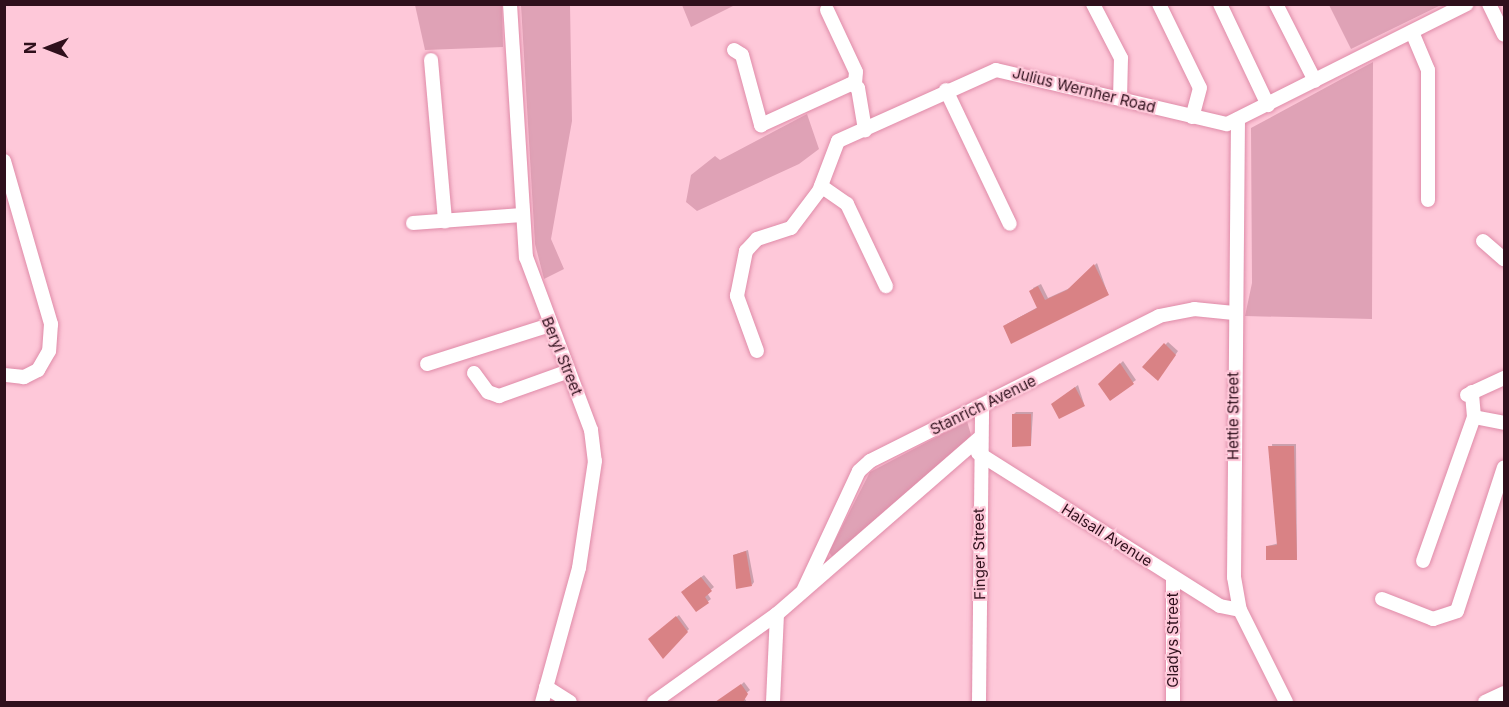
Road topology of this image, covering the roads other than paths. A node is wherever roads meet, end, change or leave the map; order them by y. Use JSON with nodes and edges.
{"nodes":[{"id":1,"x":510,"y":4,"type":"edge"},
{"id":2,"x":1093,"y":4,"type":"edge"},
{"id":3,"x":1159,"y":4,"type":"edge"},
{"id":4,"x":1220,"y":4,"type":"edge"},
{"id":5,"x":1276,"y":4,"type":"edge"},
{"id":6,"x":1467,"y":4,"type":"edge"},
{"id":7,"x":1489,"y":4,"type":"edge"},
{"id":8,"x":827,"y":10,"type":"dead end"},
{"id":9,"x":1501,"y":17,"type":"edge"},
{"id":10,"x":1412,"y":32,"type":"junction"},
{"id":11,"x":1504,"y":35,"type":"edge"},
{"id":12,"x":734,"y":50,"type":"dead end"},
{"id":13,"x":430,"y":60,"type":"dead end"},
{"id":14,"x":1315,"y":81,"type":"junction"},
{"id":15,"x":855,"y":84,"type":"junction"},
{"id":16,"x":946,"y":90,"type":"junction"},
{"id":17,"x":1119,"y":99,"type":"junction"},
{"id":18,"x":1268,"y":105,"type":"junction"},
{"id":19,"x":1192,"y":117,"type":"junction"},
{"id":20,"x":1238,"y":119,"type":"junction"},
{"id":21,"x":865,"y":130,"type":"junction"},
{"id":22,"x":4,"y":161,"type":"edge"},
{"id":23,"x":821,"y":186,"type":"junction"},
{"id":24,"x":1428,"y":200,"type":"dead end"},
{"id":25,"x":522,"y":215,"type":"junction"},
{"id":26,"x":445,"y":221,"type":"junction"},
{"id":27,"x":413,"y":223,"type":"dead end"},
{"id":28,"x":1010,"y":224,"type":"dead end"},
{"id":29,"x":1483,"y":241,"type":"dead end"},
{"id":30,"x":1504,"y":259,"type":"edge"},
{"id":31,"x":886,"y":286,"type":"dead end"},
{"id":32,"x":1234,"y":314,"type":"junction"},
{"id":33,"x":550,"y":325,"type":"junction"},
{"id":34,"x":757,"y":351,"type":"dead end"},
{"id":35,"x":427,"y":364,"type":"dead end"},
{"id":36,"x":568,"y":371,"type":"junction"},
{"id":37,"x":474,"y":373,"type":"dead end"},
{"id":38,"x":4,"y":375,"type":"edge"},
{"id":39,"x":1504,"y":378,"type":"edge"},
{"id":40,"x":982,"y":406,"type":"junction"},
{"id":41,"x":1474,"y":417,"type":"junction"},
{"id":42,"x":1504,"y":423,"type":"edge"},
{"id":43,"x":978,"y":446,"type":"junction"},
{"id":44,"x":1504,"y":467,"type":"edge"},
{"id":45,"x":1423,"y":561,"type":"dead end"},
{"id":46,"x":1173,"y":577,"type":"junction"},
{"id":47,"x":803,"y":591,"type":"junction"},
{"id":48,"x":1382,"y":599,"type":"dead end"},
{"id":49,"x":1240,"y":610,"type":"junction"},
{"id":50,"x":777,"y":614,"type":"junction"},
{"id":51,"x":546,"y":687,"type":"junction"},
{"id":52,"x":1504,"y":693,"type":"edge"},
{"id":53,"x":542,"y":702,"type":"edge"},
{"id":54,"x":570,"y":702,"type":"edge"},
{"id":55,"x":654,"y":702,"type":"edge"},
{"id":56,"x":773,"y":702,"type":"edge"},
{"id":57,"x":979,"y":702,"type":"edge"},
{"id":58,"x":1173,"y":702,"type":"edge"},
{"id":59,"x":1286,"y":702,"type":"edge"},
{"id":60,"x":1485,"y":702,"type":"edge"}],
"edges":[{"from":1,"to":25,"type":"street","name":"Beryl Street"},
{"from":2,"to":17,"type":"street"},
{"from":3,"to":19,"type":"street"},
{"from":4,"to":18,"type":"street"},
{"from":5,"to":14,"type":"street"},
{"from":6,"to":10,"type":"street","name":"Julius Wernher Road"},
{"from":7,"to":9,"type":"street"},
{"from":8,"to":15,"type":"street"},
{"from":9,"to":11,"type":"street"},
{"from":10,"to":14,"type":"street","name":"Julius Wernher Road"},
{"from":10,"to":24,"type":"street"},
{"from":12,"to":15,"type":"street"},
{"from":13,"to":26,"type":"street"},
{"from":14,"to":18,"type":"street","name":"Julius Wernher Road"},
{"from":15,"to":21,"type":"street"},
{"from":16,"to":17,"type":"street","name":"Julius Wernher Road"},
{"from":16,"to":21,"type":"street","name":"Julius Wernher Road"},
{"from":16,"to":28,"type":"street"},
{"from":17,"to":19,"type":"street","name":"Julius Wernher Road"},
{"from":18,"to":20,"type":"street","name":"Julius Wernher Road"},
{"from":19,"to":20,"type":"street","name":"Julius Wernher Road"},
{"from":20,"to":32,"type":"street","name":"Hettie Street"},
{"from":21,"to":23,"type":"street","name":"Julius Wernher Road"},
{"from":22,"to":38,"type":"street"},
{"from":23,"to":31,"type":"street"},
{"from":23,"to":34,"type":"street","name":"Julius Wernher Road"},
{"from":25,"to":26,"type":"street"},
{"from":25,"to":33,"type":"street","name":"Beryl Street"},
{"from":26,"to":27,"type":"street"},
{"from":29,"to":30,"type":"street"},
{"from":32,"to":40,"type":"street","name":"Stanrich Avenue"},
{"from":32,"to":49,"type":"street","name":"Hettie Street"},
{"from":33,"to":35,"type":"street"},
{"from":33,"to":36,"type":"street","name":"Beryl Street"},
{"from":36,"to":37,"type":"street"},
{"from":36,"to":51,"type":"street","name":"Beryl Street"},
{"from":39,"to":41,"type":"street"},
{"from":40,"to":43,"type":"street","name":"Finger Street"},
{"from":40,"to":47,"type":"street","name":"Stanrich Avenue"},
{"from":41,"to":42,"type":"street"},
{"from":41,"to":45,"type":"street"},
{"from":43,"to":46,"type":"street","name":"Halsall Avenue"},
{"from":43,"to":47,"type":"street","name":"Stanrich Avenue"},
{"from":43,"to":57,"type":"street","name":"Finger Street"},
{"from":44,"to":48,"type":"street"},
{"from":46,"to":49,"type":"street","name":"Halsall Avenue"},
{"from":46,"to":58,"type":"street","name":"Gladys Street"},
{"from":47,"to":50,"type":"street","name":"Stanrich Avenue"},
{"from":49,"to":59,"type":"street","name":"Hettie Street"},
{"from":50,"to":55,"type":"street","name":"Stanrich Avenue"},
{"from":50,"to":56,"type":"street"},
{"from":51,"to":53,"type":"street","name":"Beryl Street"},
{"from":51,"to":54,"type":"street"},
{"from":52,"to":60,"type":"street"}]}
